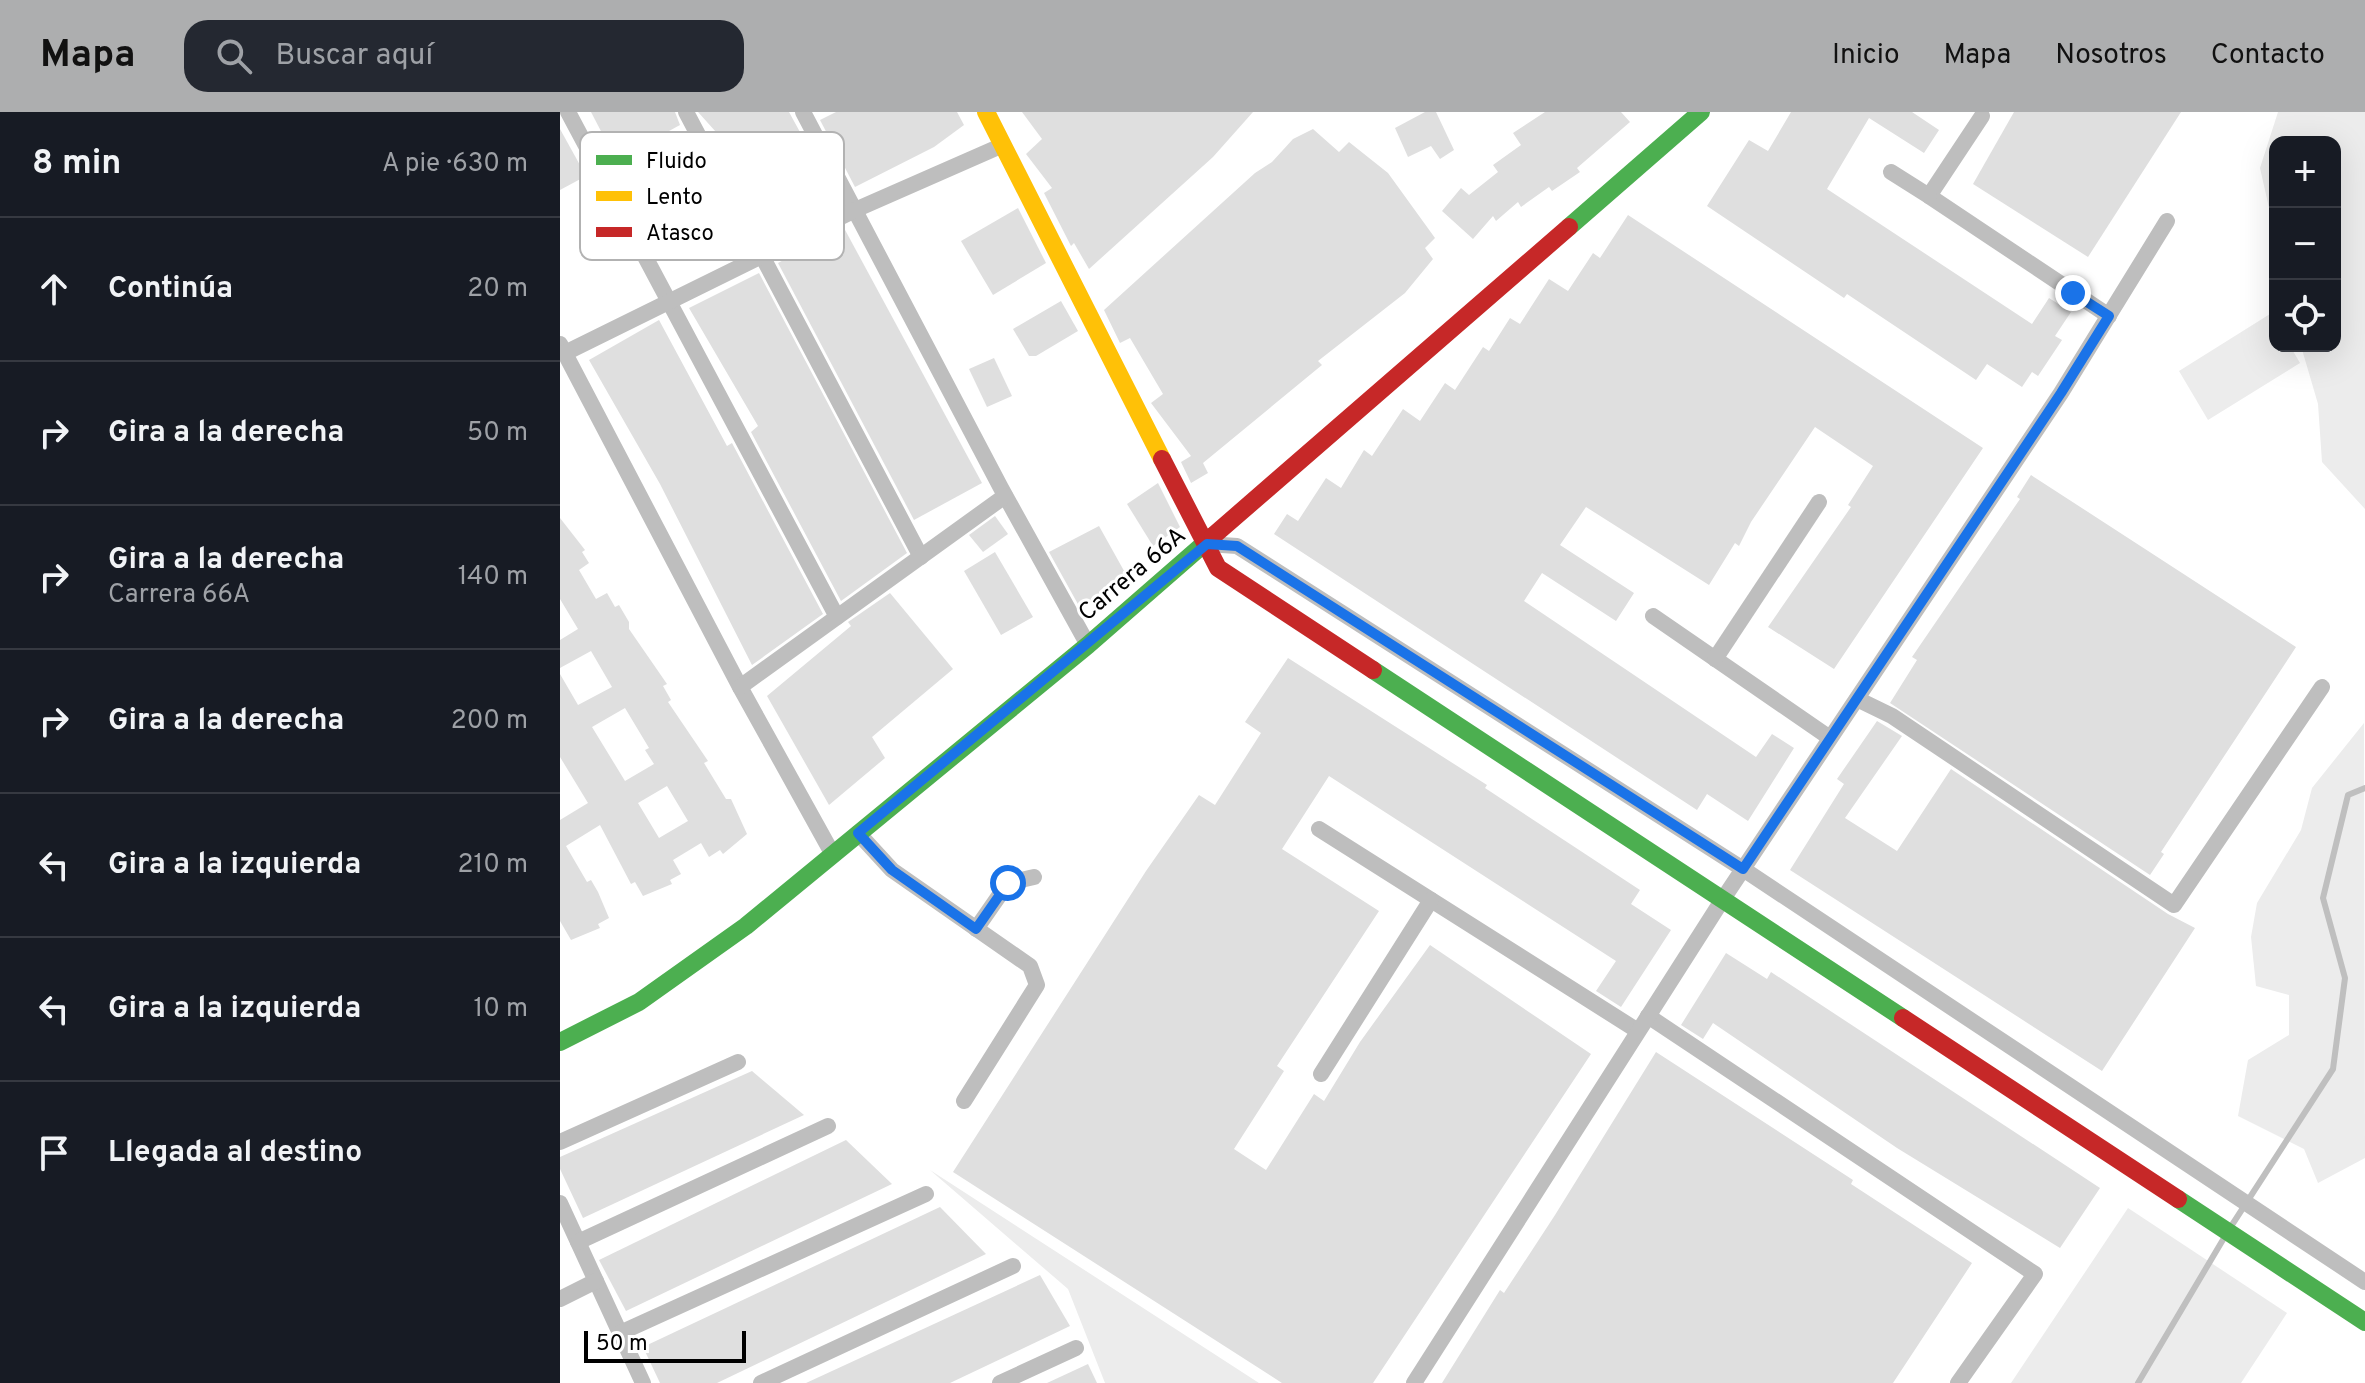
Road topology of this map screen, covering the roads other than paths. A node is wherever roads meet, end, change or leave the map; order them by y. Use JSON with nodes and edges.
{"nodes":[{"id":1,"x":568,"y":112,"type":"edge"},
{"id":2,"x":686,"y":112,"type":"edge"},
{"id":3,"x":803,"y":112,"type":"edge"},
{"id":4,"x":986,"y":112,"type":"edge"},
{"id":5,"x":1701,"y":112,"type":"edge"},
{"id":6,"x":1982,"y":116,"type":"dead end"},
{"id":7,"x":697,"y":132,"type":"edge"},
{"id":8,"x":814,"y":132,"type":"edge"},
{"id":9,"x":580,"y":135,"type":"edge"},
{"id":10,"x":1003,"y":145,"type":"junction"},
{"id":11,"x":1891,"y":172,"type":"dead end"},
{"id":12,"x":844,"y":189,"type":"edge"},
{"id":13,"x":1929,"y":196,"type":"junction"},
{"id":14,"x":855,"y":210,"type":"junction"},
{"id":15,"x":844,"y":215,"type":"edge"},
{"id":16,"x":2167,"y":221,"type":"dead end"},
{"id":17,"x":646,"y":260,"type":"edge"},
{"id":18,"x":754,"y":260,"type":"edge"},
{"id":19,"x":764,"y":260,"type":"edge"},
{"id":20,"x":668,"y":302,"type":"junction"},
{"id":21,"x":2109,"y":316,"type":"junction"},
{"id":22,"x":562,"y":349,"type":"edge"},
{"id":23,"x":1005,"y":496,"type":"junction"},
{"id":24,"x":1819,"y":502,"type":"dead end"},
{"id":25,"x":1207,"y":544,"type":"junction"},
{"id":26,"x":921,"y":557,"type":"junction"},
{"id":27,"x":1653,"y":616,"type":"dead end"},
{"id":28,"x":837,"y":617,"type":"junction"},
{"id":29,"x":1088,"y":645,"type":"junction"},
{"id":30,"x":1715,"y":659,"type":"junction"},
{"id":31,"x":740,"y":687,"type":"junction"},
{"id":32,"x":2322,"y":687,"type":"dead end"},
{"id":33,"x":1857,"y":699,"type":"junction"},
{"id":34,"x":1830,"y":738,"type":"junction"},
{"id":35,"x":1319,"y":829,"type":"dead end"},
{"id":36,"x":858,"y":833,"type":"junction"},
{"id":37,"x":832,"y":853,"type":"junction"},
{"id":38,"x":1743,"y":869,"type":"junction"},
{"id":39,"x":1034,"y":877,"type":"dead end"},
{"id":40,"x":1431,"y":900,"type":"junction"},
{"id":41,"x":1721,"y":902,"type":"junction"},
{"id":42,"x":976,"y":929,"type":"junction"},
{"id":43,"x":1648,"y":1016,"type":"junction"},
{"id":44,"x":1638,"y":1031,"type":"junction"},
{"id":45,"x":563,"y":1040,"type":"edge"},
{"id":46,"x":738,"y":1062,"type":"dead end"},
{"id":47,"x":1321,"y":1074,"type":"dead end"},
{"id":48,"x":964,"y":1101,"type":"dead end"},
{"id":49,"x":828,"y":1126,"type":"dead end"},
{"id":50,"x":560,"y":1142,"type":"edge"},
{"id":51,"x":926,"y":1194,"type":"dead end"},
{"id":52,"x":560,"y":1203,"type":"edge"},
{"id":53,"x":578,"y":1242,"type":"junction"},
{"id":54,"x":1013,"y":1266,"type":"dead end"},
{"id":55,"x":596,"y":1281,"type":"junction"},
{"id":56,"x":2365,"y":1282,"type":"edge"},
{"id":57,"x":560,"y":1299,"type":"edge"},
{"id":58,"x":2365,"y":1322,"type":"edge"},
{"id":59,"x":620,"y":1333,"type":"junction"},
{"id":60,"x":1076,"y":1348,"type":"dead end"},
{"id":61,"x":643,"y":1383,"type":"edge"},
{"id":62,"x":761,"y":1383,"type":"edge"},
{"id":63,"x":1000,"y":1383,"type":"edge"},
{"id":64,"x":1414,"y":1383,"type":"edge"},
{"id":65,"x":1958,"y":1383,"type":"edge"}],
"edges":[{"from":1,"to":9,"type":"street"},
{"from":2,"to":7,"type":"street"},
{"from":3,"to":8,"type":"street"},
{"from":4,"to":10,"type":"street"},
{"from":5,"to":25,"type":"street","name":"Carrera 66A"},
{"from":6,"to":13,"type":"street"},
{"from":10,"to":14,"type":"street"},
{"from":10,"to":25,"type":"street"},
{"from":11,"to":13,"type":"street"},
{"from":12,"to":14,"type":"street"},
{"from":13,"to":21,"type":"street"},
{"from":14,"to":15,"type":"street"},
{"from":14,"to":23,"type":"street"},
{"from":16,"to":21,"type":"street"},
{"from":17,"to":20,"type":"street"},
{"from":18,"to":20,"type":"street"},
{"from":19,"to":26,"type":"street"},
{"from":20,"to":22,"type":"street"},
{"from":20,"to":28,"type":"street"},
{"from":21,"to":33,"type":"street"},
{"from":22,"to":31,"type":"street"},
{"from":23,"to":26,"type":"street"},
{"from":23,"to":29,"type":"street"},
{"from":24,"to":30,"type":"street"},
{"from":25,"to":29,"type":"street","name":"Carrera 66A"},
{"from":25,"to":38,"type":"street"},
{"from":25,"to":41,"type":"street"},
{"from":26,"to":28,"type":"street"},
{"from":27,"to":30,"type":"street"},
{"from":28,"to":31,"type":"street"},
{"from":29,"to":36,"type":"street","name":"Carrera 66A"},
{"from":30,"to":34,"type":"street"},
{"from":31,"to":37,"type":"street"},
{"from":32,"to":33,"type":"street"},
{"from":33,"to":34,"type":"street"},
{"from":34,"to":38,"type":"street"},
{"from":35,"to":40,"type":"street"},
{"from":36,"to":37,"type":"street","name":"Carrera 66A"},
{"from":36,"to":42,"type":"street"},
{"from":37,"to":45,"type":"street","name":"Carrera 66A"},
{"from":38,"to":41,"type":"street"},
{"from":38,"to":56,"type":"street"},
{"from":39,"to":42,"type":"street"},
{"from":40,"to":44,"type":"street"},
{"from":40,"to":47,"type":"street"},
{"from":41,"to":43,"type":"street"},
{"from":41,"to":58,"type":"street"},
{"from":42,"to":48,"type":"street"},
{"from":43,"to":44,"type":"street"},
{"from":43,"to":65,"type":"street"},
{"from":44,"to":64,"type":"street"},
{"from":46,"to":50,"type":"street"},
{"from":49,"to":53,"type":"street"},
{"from":51,"to":59,"type":"street"},
{"from":52,"to":53,"type":"street"},
{"from":53,"to":55,"type":"street"},
{"from":54,"to":62,"type":"street"},
{"from":55,"to":57,"type":"street"},
{"from":55,"to":59,"type":"street"},
{"from":59,"to":61,"type":"street"},
{"from":60,"to":63,"type":"street"}]}
